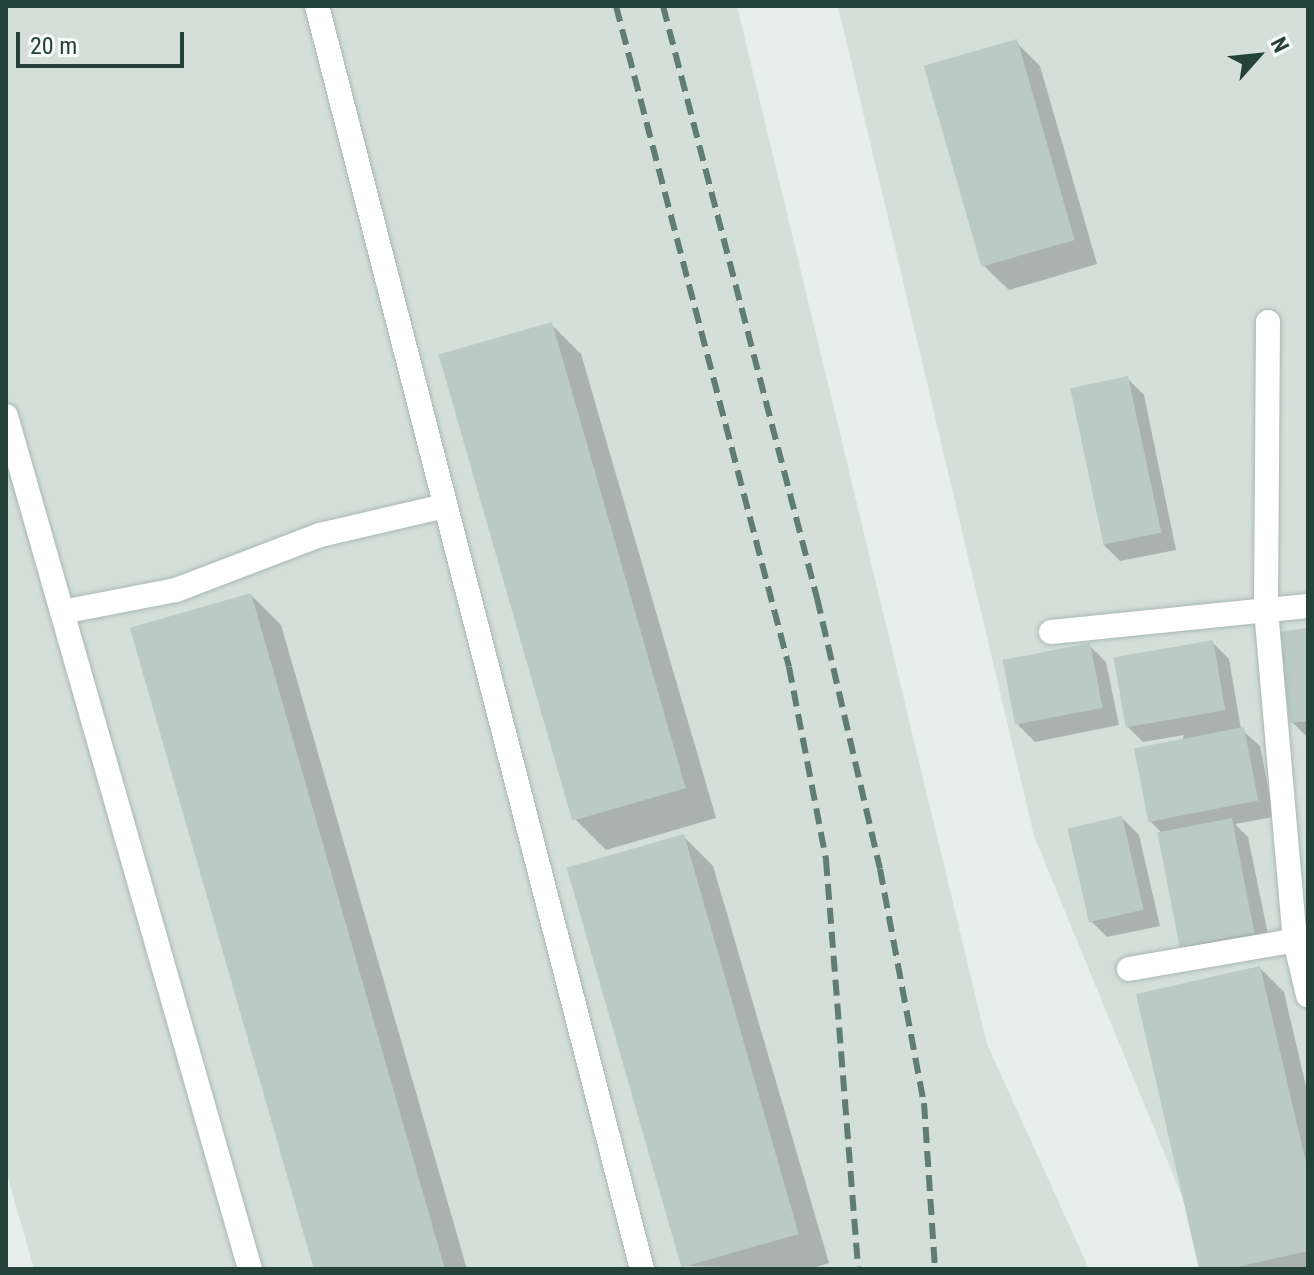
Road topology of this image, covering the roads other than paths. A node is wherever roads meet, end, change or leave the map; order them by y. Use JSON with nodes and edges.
{"nodes":[{"id":1,"x":317,"y":6,"type":"edge"},
{"id":2,"x":1268,"y":322,"type":"dead end"},
{"id":3,"x":6,"y":416,"type":"edge"},
{"id":4,"x":445,"y":506,"type":"junction"},
{"id":5,"x":1308,"y":606,"type":"edge"},
{"id":6,"x":1266,"y":610,"type":"junction"},
{"id":7,"x":62,"y":612,"type":"junction"},
{"id":8,"x":1051,"y":632,"type":"dead end"},
{"id":9,"x":1301,"y":939,"type":"edge"},
{"id":10,"x":1129,"y":969,"type":"dead end"},
{"id":11,"x":1308,"y":995,"type":"edge"},
{"id":12,"x":250,"y":1269,"type":"edge"},
{"id":13,"x":642,"y":1269,"type":"edge"}],
"edges":[{"from":1,"to":4,"type":"lane"},
{"from":2,"to":6,"type":"lane"},
{"from":3,"to":7,"type":"lane"},
{"from":4,"to":7,"type":"lane"},
{"from":4,"to":13,"type":"lane"},
{"from":5,"to":6,"type":"lane"},
{"from":6,"to":8,"type":"lane"},
{"from":6,"to":9,"type":"lane"},
{"from":7,"to":12,"type":"lane"},
{"from":9,"to":10,"type":"lane"},
{"from":9,"to":11,"type":"lane"}]}
